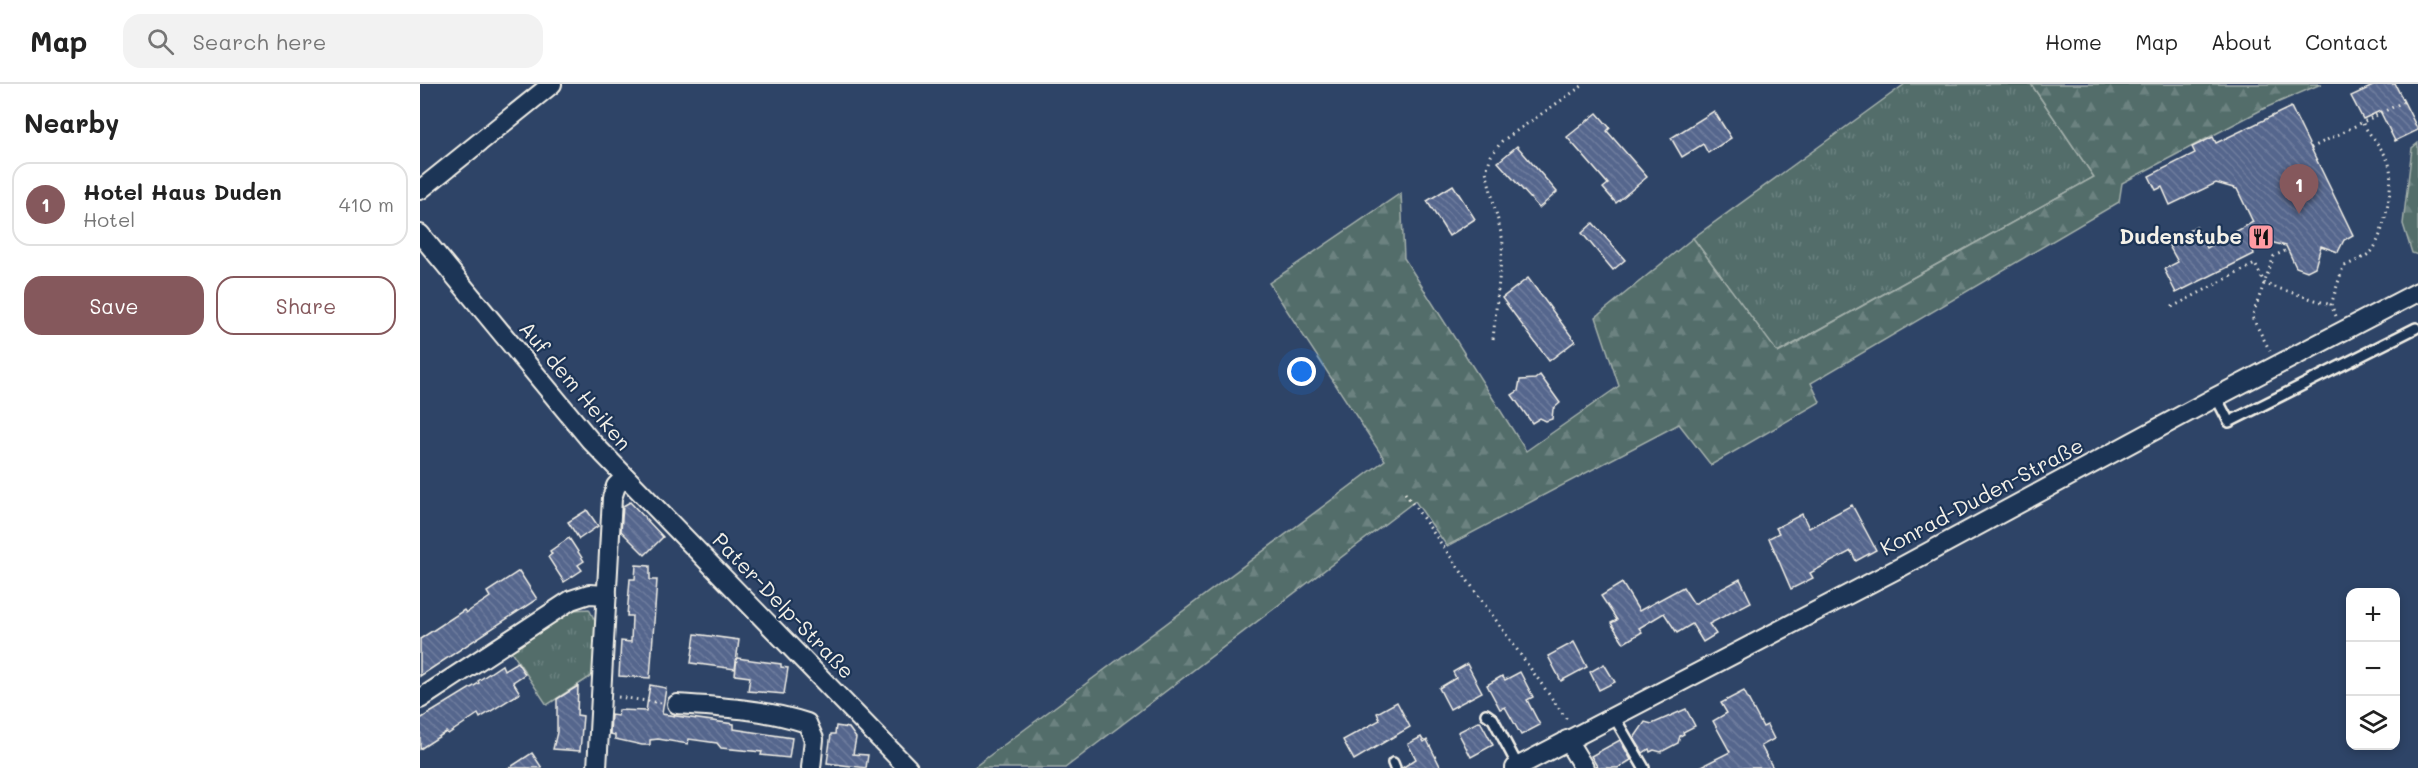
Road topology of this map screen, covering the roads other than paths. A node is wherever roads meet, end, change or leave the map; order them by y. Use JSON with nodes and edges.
{"nodes":[{"id":1,"x":552,"y":84,"type":"edge"},
{"id":2,"x":420,"y":190,"type":"edge"},
{"id":3,"x":420,"y":234,"type":"edge"},
{"id":4,"x":2418,"y":292,"type":"edge"},
{"id":5,"x":2416,"y":328,"type":"dead end"},
{"id":6,"x":2216,"y":397,"type":"junction"},
{"id":7,"x":624,"y":478,"type":"junction"},
{"id":8,"x":607,"y":595,"type":"junction"},
{"id":9,"x":420,"y":699,"type":"edge"},
{"id":10,"x":677,"y":705,"type":"road end"},
{"id":11,"x":1486,"y":714,"type":"dead end"},
{"id":12,"x":1613,"y":715,"type":"junction"},
{"id":13,"x":1572,"y":737,"type":"junction"},
{"id":14,"x":1516,"y":767,"type":"edge"},
{"id":15,"x":597,"y":768,"type":"edge"},
{"id":16,"x":812,"y":768,"type":"edge"},
{"id":17,"x":908,"y":768,"type":"edge"},
{"id":18,"x":1584,"y":768,"type":"edge"},
{"id":19,"x":1644,"y":768,"type":"edge"}],
"edges":[{"from":1,"to":2,"type":"street"},
{"from":3,"to":7,"type":"street","name":"Auf dem Heiken"},
{"from":4,"to":6,"type":"street","name":"Konrad-Duden-Straße"},
{"from":5,"to":6,"type":"lane"},
{"from":6,"to":12,"type":"street","name":"Konrad-Duden-Straße"},
{"from":7,"to":8,"type":"street","name":"Auf dem Heiken"},
{"from":7,"to":17,"type":"street","name":"Pater-Delp-Straße"},
{"from":8,"to":9,"type":"street"},
{"from":8,"to":15,"type":"street","name":"Auf dem Heiken"},
{"from":10,"to":16,"type":"street"},
{"from":11,"to":14,"type":"lane"},
{"from":12,"to":13,"type":"street","name":"Konrad-Duden-Straße"},
{"from":12,"to":19,"type":"lane"},
{"from":13,"to":14,"type":"street","name":"Konrad-Duden-Straße"},
{"from":13,"to":18,"type":"street"}]}
